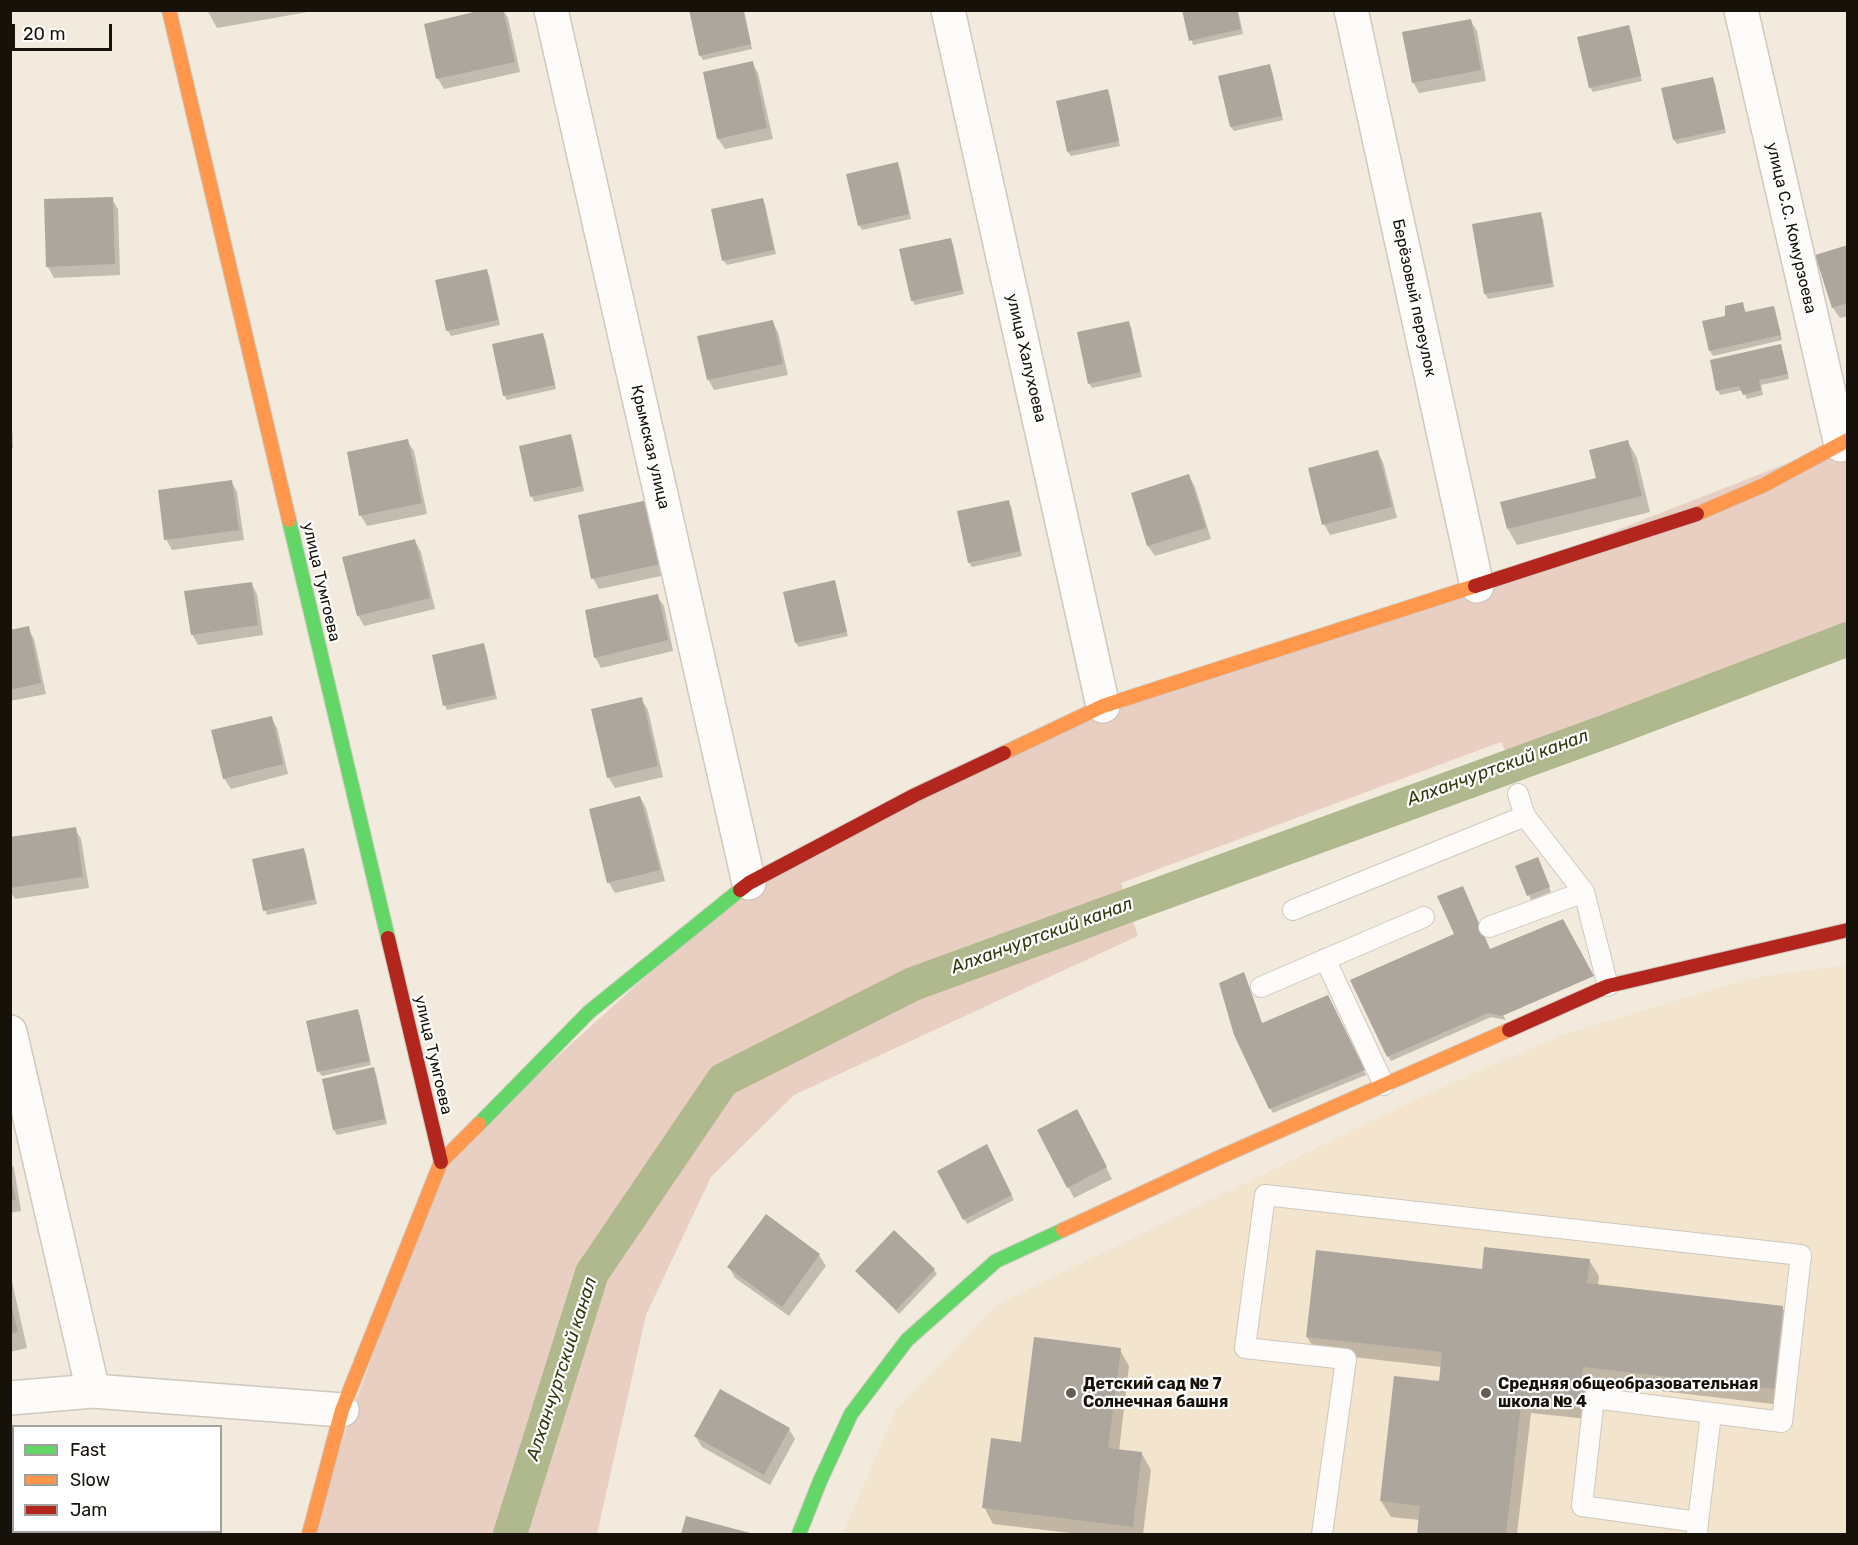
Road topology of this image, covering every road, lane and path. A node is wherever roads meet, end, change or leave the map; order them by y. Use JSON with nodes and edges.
{"nodes":[{"id":1,"x":169,"y":10,"type":"edge"},
{"id":2,"x":551,"y":10,"type":"edge"},
{"id":3,"x":948,"y":10,"type":"edge"},
{"id":4,"x":1351,"y":10,"type":"edge"},
{"id":5,"x":1741,"y":10,"type":"edge"},
{"id":6,"x":1844,"y":443,"type":"edge"},
{"id":7,"x":1477,"y":586,"type":"junction"},
{"id":8,"x":1103,"y":706,"type":"junction"},
{"id":9,"x":1518,"y":795,"type":"dead end"},
{"id":10,"x":1525,"y":816,"type":"junction"},
{"id":11,"x":749,"y":883,"type":"junction"},
{"id":12,"x":1584,"y":892,"type":"junction"},
{"id":13,"x":1293,"y":910,"type":"dead end"},
{"id":14,"x":1424,"y":917,"type":"dead end"},
{"id":15,"x":1489,"y":927,"type":"dead end"},
{"id":16,"x":1848,"y":930,"type":"edge"},
{"id":17,"x":1325,"y":959,"type":"junction"},
{"id":18,"x":1608,"y":986,"type":"junction"},
{"id":19,"x":1261,"y":987,"type":"dead end"},
{"id":20,"x":10,"y":1032,"type":"edge"},
{"id":21,"x":1384,"y":1085,"type":"junction"},
{"id":22,"x":441,"y":1162,"type":"junction"},
{"id":23,"x":93,"y":1391,"type":"junction"},
{"id":24,"x":10,"y":1398,"type":"edge"},
{"id":25,"x":342,"y":1410,"type":"junction"},
{"id":26,"x":1711,"y":1414,"type":"junction"},
{"id":27,"x":1698,"y":1528,"type":"edge"},
{"id":28,"x":309,"y":1534,"type":"edge"},
{"id":29,"x":799,"y":1534,"type":"edge"},
{"id":30,"x":1322,"y":1534,"type":"edge"}],
"edges":[{"from":1,"to":22,"type":"street","name":"улица Тумгоева"},
{"from":2,"to":11,"type":"street","name":"Крымская улица"},
{"from":3,"to":8,"type":"street","name":"улица Халухоева"},
{"from":4,"to":7,"type":"street","name":"Берёзовый переулок"},
{"from":5,"to":6,"type":"street","name":"улица С.С. Комурзоева"},
{"from":6,"to":7,"type":"street"},
{"from":7,"to":8,"type":"street"},
{"from":8,"to":11,"type":"street"},
{"from":9,"to":10,"type":"lane"},
{"from":10,"to":12,"type":"lane"},
{"from":10,"to":13,"type":"lane"},
{"from":11,"to":22,"type":"street"},
{"from":12,"to":15,"type":"lane"},
{"from":12,"to":18,"type":"lane"},
{"from":14,"to":17,"type":"lane"},
{"from":16,"to":18,"type":"street"},
{"from":17,"to":19,"type":"lane"},
{"from":17,"to":21,"type":"lane"},
{"from":18,"to":21,"type":"street"},
{"from":20,"to":23,"type":"street"},
{"from":21,"to":29,"type":"street"},
{"from":22,"to":25,"type":"street"},
{"from":23,"to":24,"type":"street"},
{"from":23,"to":25,"type":"street"},
{"from":25,"to":28,"type":"street"},
{"from":26,"to":27,"type":"lane"},
{"from":26,"to":27,"type":"lane"},
{"from":26,"to":30,"type":"lane"}]}
